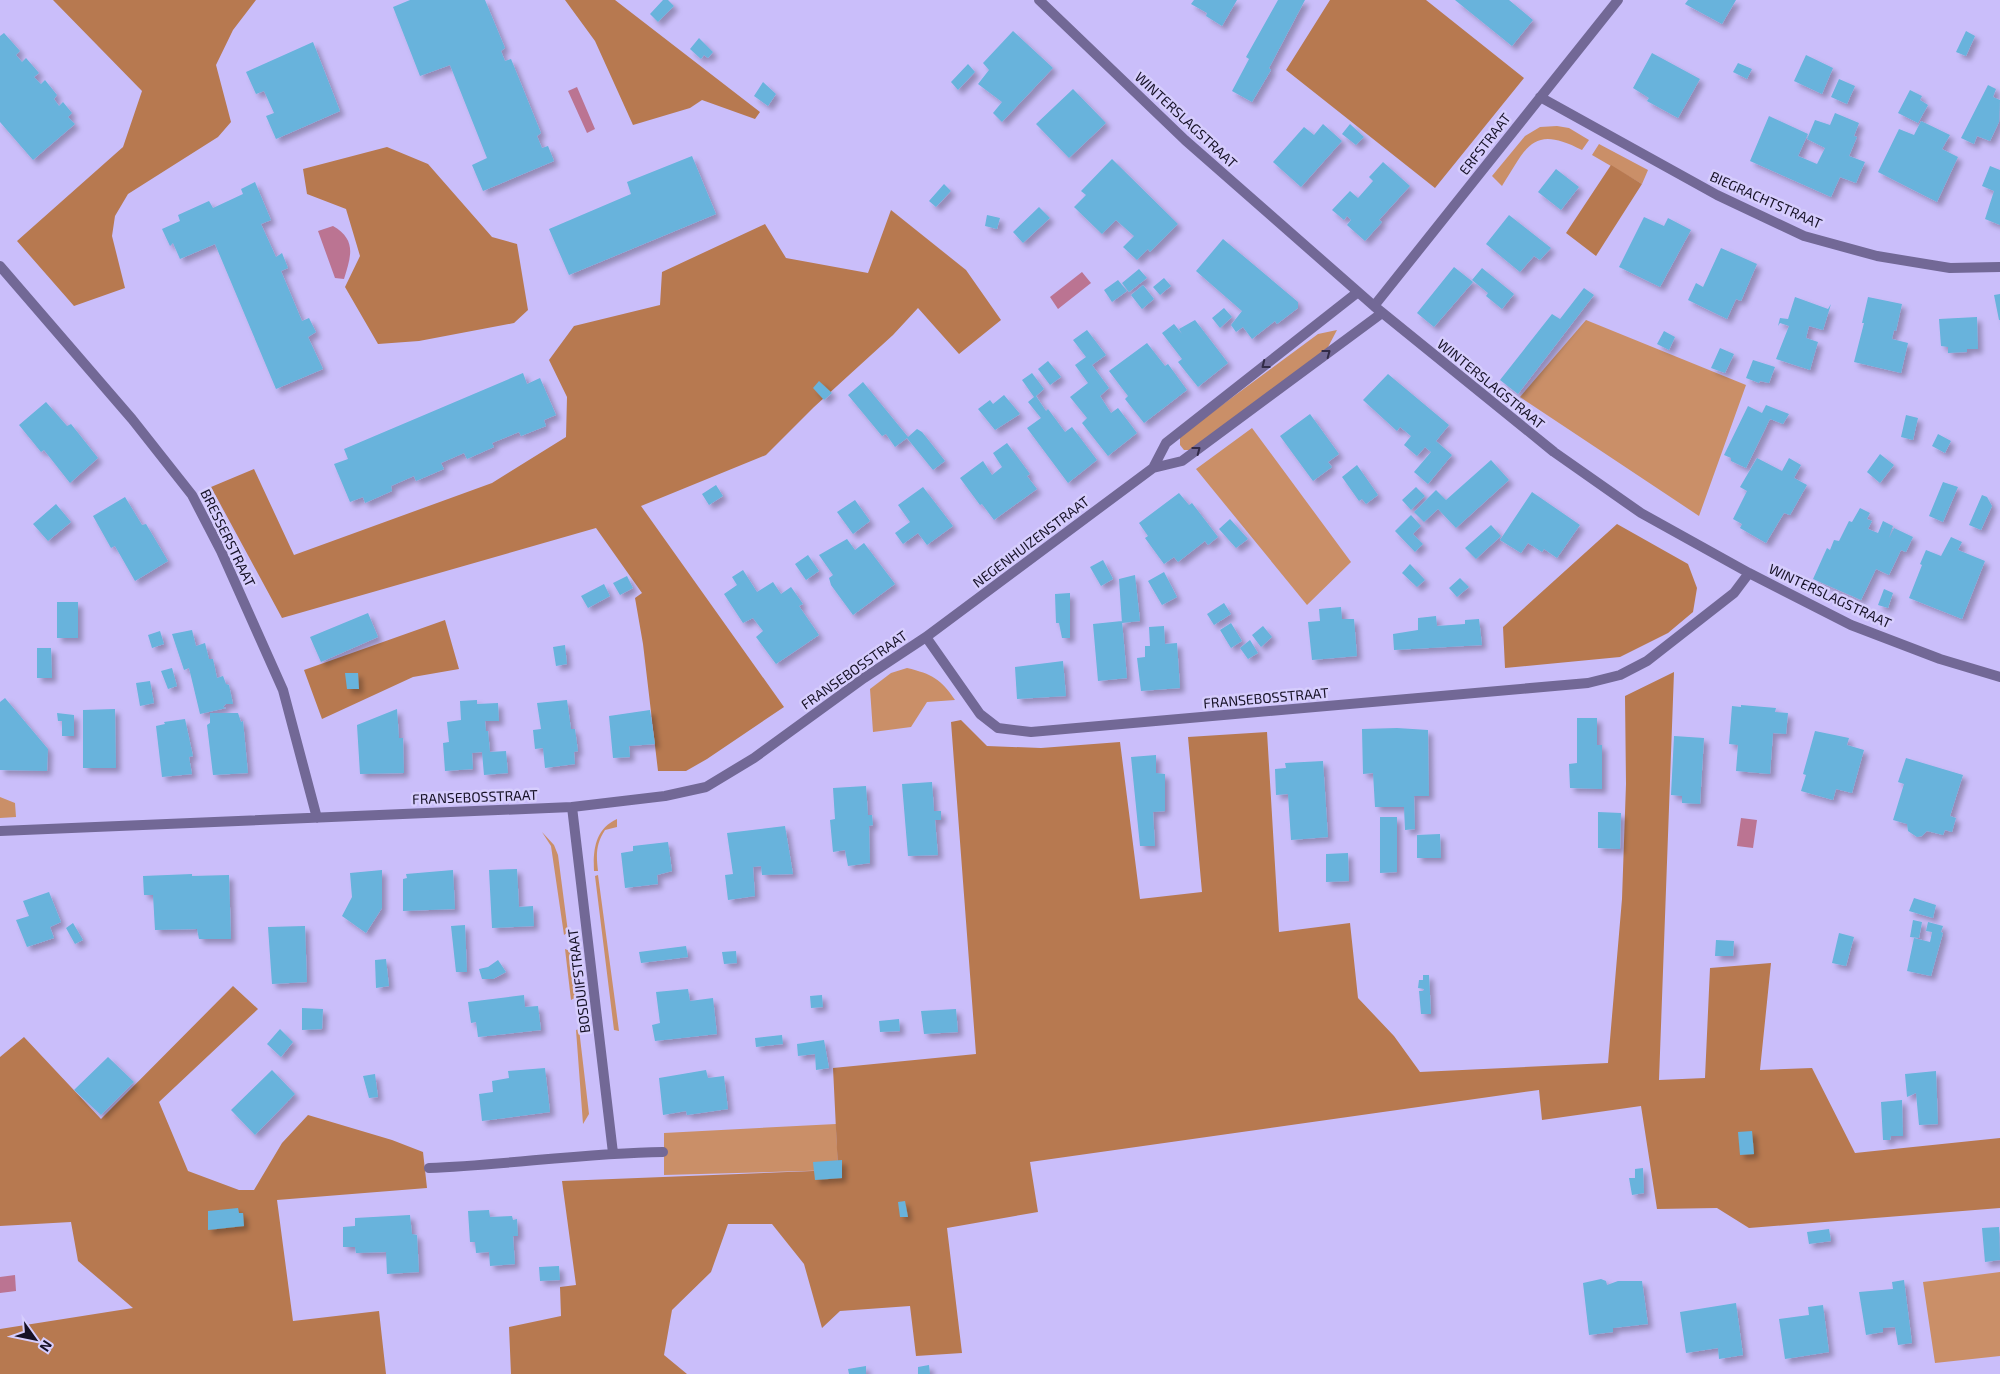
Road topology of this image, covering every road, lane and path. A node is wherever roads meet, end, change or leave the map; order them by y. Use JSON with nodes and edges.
{"nodes":[{"id":1,"x":1040,"y":0,"type":"edge"},
{"id":2,"x":1618,"y":0,"type":"edge"},
{"id":3,"x":1540,"y":97,"type":"junction"},
{"id":4,"x":0,"y":266,"type":"edge"},
{"id":5,"x":2000,"y":267,"type":"edge"},
{"id":6,"x":1358,"y":292,"type":"junction"},
{"id":7,"x":1378,"y":309,"type":"junction"},
{"id":8,"x":1153,"y":468,"type":"junction"},
{"id":9,"x":1749,"y":573,"type":"junction"},
{"id":10,"x":926,"y":637,"type":"junction"},
{"id":11,"x":2000,"y":677,"type":"edge"},
{"id":12,"x":572,"y":807,"type":"junction"},
{"id":13,"x":317,"y":818,"type":"junction"},
{"id":14,"x":0,"y":831,"type":"edge"},
{"id":15,"x":663,"y":1152,"type":"dead end"},
{"id":16,"x":613,"y":1153,"type":"junction"},
{"id":17,"x":429,"y":1168,"type":"dead end"}],
"edges":[{"from":1,"to":6,"type":"street","name":"WINTERSLAGSTRAAT"},
{"from":2,"to":3,"type":"street","name":"ERFSTRAAT"},
{"from":3,"to":5,"type":"street","name":"BIEGRACHTSTRAAT"},
{"from":3,"to":7,"type":"street","name":"ERFSTRAAT"},
{"from":4,"to":13,"type":"street","name":"BRESSERSTRAAT"},
{"from":6,"to":7,"type":"street","name":"WINTERSLAGSTRAAT"},
{"from":6,"to":8,"type":"street","name":"NEGENHUIZENSTRAAT","one_way":true},
{"from":8,"to":7,"type":"street","name":"NEGENHUIZENSTRAAT","one_way":true},
{"from":7,"to":9,"type":"street","name":"WINTERSLAGSTRAAT"},
{"from":8,"to":10,"type":"street","name":"NEGENHUIZENSTRAAT"},
{"from":9,"to":10,"type":"street","name":"FRANSEBOSSTRAAT"},
{"from":9,"to":11,"type":"street","name":"WINTERSLAGSTRAAT"},
{"from":10,"to":12,"type":"street","name":"FRANSEBOSSTRAAT"},
{"from":12,"to":13,"type":"street","name":"FRANSEBOSSTRAAT"},
{"from":12,"to":16,"type":"street","name":"BOSDUIFSTRAAT"},
{"from":13,"to":14,"type":"street","name":"FRANSEBOSSTRAAT"},
{"from":15,"to":16,"type":"street"},
{"from":16,"to":17,"type":"street"}]}
